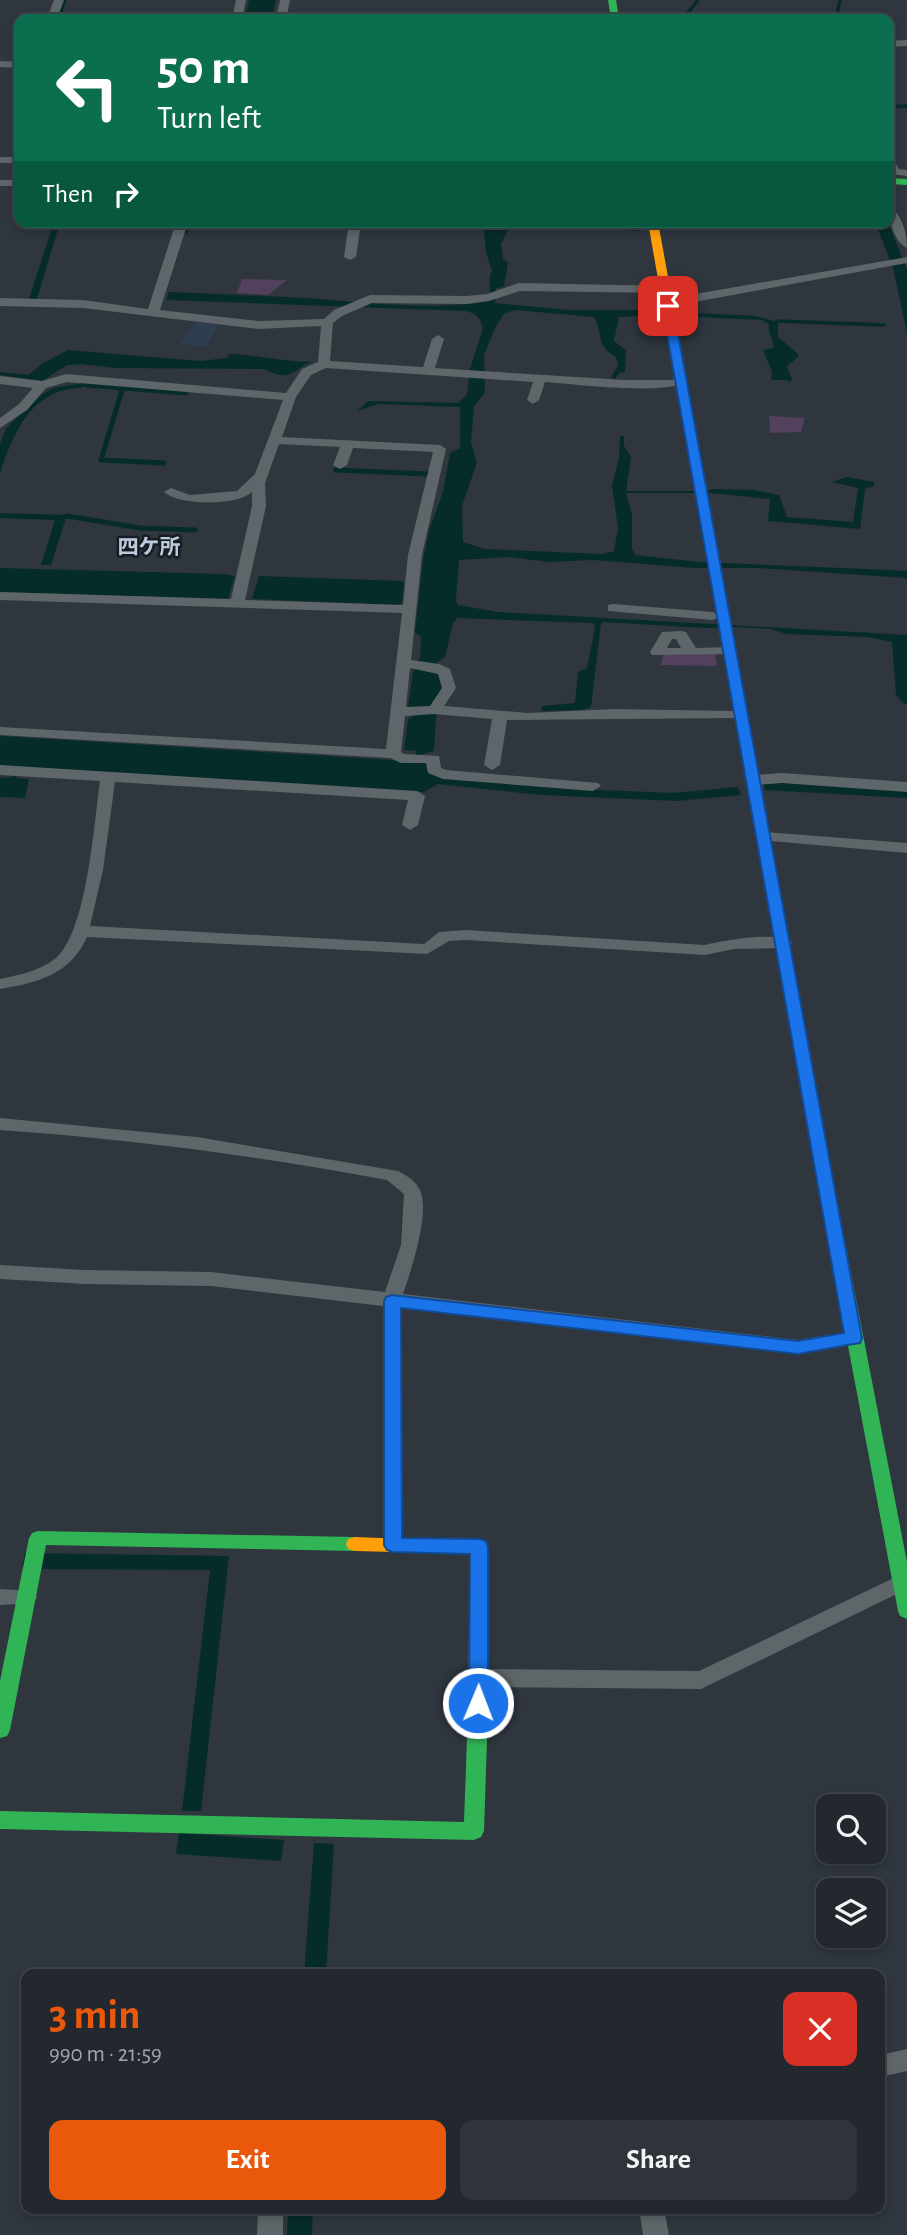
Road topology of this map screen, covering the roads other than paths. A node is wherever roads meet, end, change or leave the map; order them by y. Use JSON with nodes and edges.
{"nodes":[{"id":1,"x":894,"y":220,"type":"edge"},
{"id":2,"x":180,"y":228,"type":"edge"},
{"id":3,"x":354,"y":228,"type":"edge"},
{"id":4,"x":654,"y":228,"type":"edge"},
{"id":5,"x":907,"y":246,"type":"edge"},
{"id":6,"x":350,"y":257,"type":"dead end"},
{"id":7,"x":907,"y":260,"type":"edge"},
{"id":8,"x":666,"y":296,"type":"junction"},
{"id":9,"x":0,"y":302,"type":"edge"},
{"id":10,"x":153,"y":313,"type":"junction"},
{"id":11,"x":327,"y":322,"type":"junction"},
{"id":12,"x":438,"y":339,"type":"dead end"},
{"id":13,"x":324,"y":364,"type":"junction"},
{"id":14,"x":428,"y":370,"type":"junction"},
{"id":15,"x":541,"y":377,"type":"junction"},
{"id":16,"x":0,"y":380,"type":"edge"},
{"id":17,"x":681,"y":381,"type":"junction"},
{"id":18,"x":42,"y":385,"type":"junction"},
{"id":19,"x":290,"y":397,"type":"junction"},
{"id":20,"x":533,"y":400,"type":"dead end"},
{"id":21,"x":0,"y":424,"type":"edge"},
{"id":22,"x":274,"y":440,"type":"junction"},
{"id":23,"x":347,"y":446,"type":"junction"},
{"id":24,"x":340,"y":465,"type":"dead end"},
{"id":25,"x":262,"y":474,"type":"junction"},
{"id":26,"x":171,"y":492,"type":"dead end"},
{"id":27,"x":0,"y":596,"type":"edge"},
{"id":28,"x":237,"y":604,"type":"junction"},
{"id":29,"x":613,"y":608,"type":"dead end"},
{"id":30,"x":409,"y":609,"type":"junction"},
{"id":31,"x":713,"y":616,"type":"dead end"},
{"id":32,"x":729,"y":651,"type":"junction"},
{"id":33,"x":691,"y":652,"type":"dead end"},
{"id":34,"x":403,"y":663,"type":"junction"},
{"id":35,"x":434,"y":710,"type":"junction"},
{"id":36,"x":398,"y":712,"type":"junction"},
{"id":37,"x":500,"y":715,"type":"junction"},
{"id":38,"x":732,"y":715,"type":"dead end"},
{"id":39,"x":0,"y":731,"type":"edge"},
{"id":40,"x":393,"y":754,"type":"junction"},
{"id":41,"x":492,"y":765,"type":"dead end"},
{"id":42,"x":0,"y":770,"type":"edge"},
{"id":43,"x":108,"y":778,"type":"junction"},
{"id":44,"x":754,"y":780,"type":"junction"},
{"id":45,"x":593,"y":786,"type":"dead end"},
{"id":46,"x":907,"y":787,"type":"edge"},
{"id":47,"x":410,"y":825,"type":"dead end"},
{"id":48,"x":765,"y":837,"type":"junction"},
{"id":49,"x":907,"y":848,"type":"edge"},
{"id":50,"x":79,"y":931,"type":"junction"},
{"id":51,"x":784,"y":943,"type":"junction"},
{"id":52,"x":0,"y":984,"type":"edge"},
{"id":53,"x":0,"y":1124,"type":"edge"},
{"id":54,"x":0,"y":1272,"type":"edge"},
{"id":55,"x":392,"y":1301,"type":"junction"},
{"id":56,"x":853,"y":1338,"type":"junction"},
{"id":57,"x":393,"y":1545,"type":"junction"},
{"id":58,"x":902,"y":1582,"type":"junction"},
{"id":59,"x":0,"y":1597,"type":"edge"},
{"id":60,"x":27,"y":1597,"type":"junction"},
{"id":61,"x":907,"y":1611,"type":"edge"},
{"id":62,"x":479,"y":1678,"type":"junction"},
{"id":63,"x":0,"y":1730,"type":"edge"},
{"id":64,"x":0,"y":1820,"type":"edge"},
{"id":65,"x":907,"y":2060,"type":"edge"},
{"id":66,"x":885,"y":2065,"type":"edge"},
{"id":67,"x":271,"y":2214,"type":"edge"},
{"id":68,"x":652,"y":2214,"type":"edge"},
{"id":69,"x":270,"y":2235,"type":"edge"},
{"id":70,"x":656,"y":2235,"type":"edge"}],
"edges":[{"from":1,"to":5,"type":"street"},
{"from":2,"to":10,"type":"street"},
{"from":3,"to":6,"type":"street"},
{"from":4,"to":8,"type":"street"},
{"from":7,"to":8,"type":"street"},
{"from":8,"to":11,"type":"street"},
{"from":8,"to":17,"type":"street"},
{"from":9,"to":10,"type":"street"},
{"from":10,"to":11,"type":"street"},
{"from":11,"to":13,"type":"street"},
{"from":12,"to":14,"type":"street"},
{"from":13,"to":14,"type":"street"},
{"from":13,"to":19,"type":"street"},
{"from":14,"to":15,"type":"street"},
{"from":15,"to":17,"type":"street"},
{"from":15,"to":20,"type":"street"},
{"from":16,"to":18,"type":"street"},
{"from":17,"to":32,"type":"street"},
{"from":18,"to":19,"type":"street"},
{"from":18,"to":21,"type":"street"},
{"from":19,"to":22,"type":"street"},
{"from":22,"to":23,"type":"street"},
{"from":22,"to":25,"type":"street"},
{"from":23,"to":24,"type":"street"},
{"from":23,"to":30,"type":"street"},
{"from":25,"to":26,"type":"street"},
{"from":25,"to":28,"type":"street"},
{"from":27,"to":28,"type":"street"},
{"from":28,"to":30,"type":"street"},
{"from":29,"to":31,"type":"street"},
{"from":30,"to":34,"type":"street"},
{"from":32,"to":33,"type":"street"},
{"from":32,"to":44,"type":"street"},
{"from":34,"to":35,"type":"street"},
{"from":34,"to":36,"type":"street"},
{"from":35,"to":36,"type":"street"},
{"from":35,"to":37,"type":"street"},
{"from":36,"to":40,"type":"street"},
{"from":37,"to":38,"type":"street"},
{"from":37,"to":41,"type":"street"},
{"from":39,"to":40,"type":"street"},
{"from":40,"to":45,"type":"street"},
{"from":42,"to":43,"type":"street"},
{"from":43,"to":47,"type":"street"},
{"from":43,"to":50,"type":"street"},
{"from":44,"to":46,"type":"street"},
{"from":44,"to":48,"type":"street"},
{"from":48,"to":49,"type":"street"},
{"from":48,"to":51,"type":"street"},
{"from":50,"to":51,"type":"street"},
{"from":50,"to":52,"type":"street"},
{"from":51,"to":56,"type":"street"},
{"from":53,"to":55,"type":"street"},
{"from":54,"to":55,"type":"street"},
{"from":55,"to":56,"type":"street"},
{"from":55,"to":57,"type":"street"},
{"from":56,"to":58,"type":"street"},
{"from":57,"to":60,"type":"street"},
{"from":57,"to":62,"type":"street"},
{"from":58,"to":61,"type":"street"},
{"from":58,"to":62,"type":"street"},
{"from":59,"to":60,"type":"street"},
{"from":60,"to":63,"type":"street"},
{"from":62,"to":64,"type":"street"},
{"from":65,"to":66,"type":"street"},
{"from":67,"to":69,"type":"street"},
{"from":68,"to":70,"type":"street"}]}
